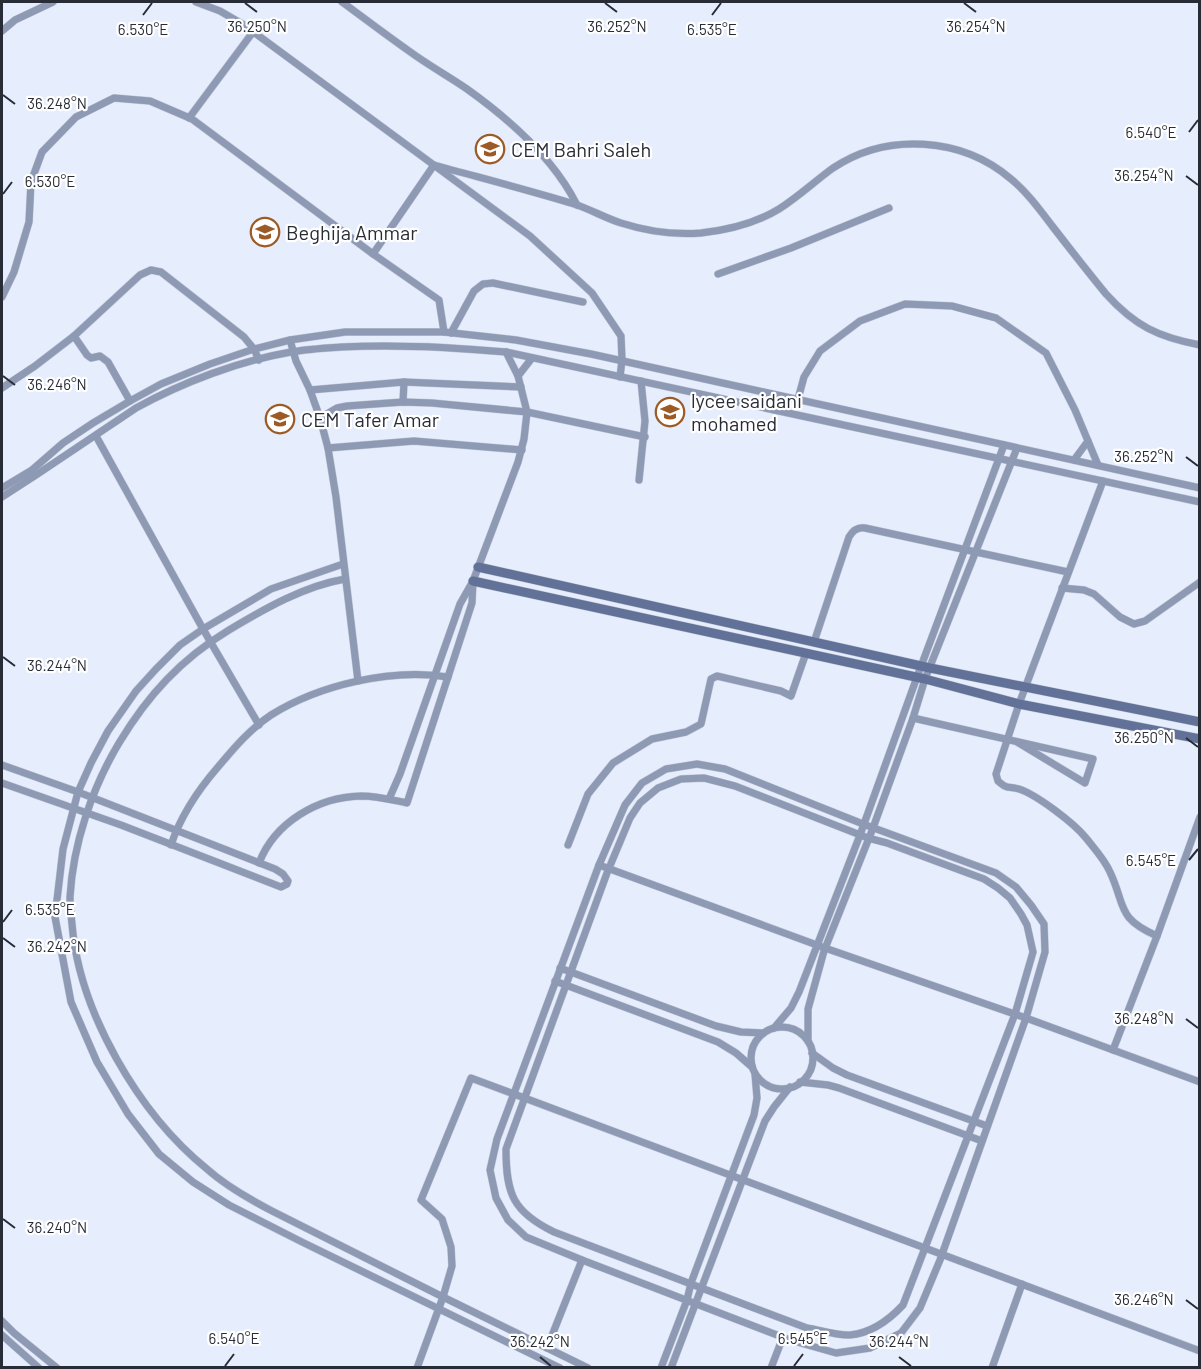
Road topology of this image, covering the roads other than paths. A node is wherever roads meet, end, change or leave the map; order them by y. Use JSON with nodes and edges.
{"nodes":[{"id":1,"x":53,"y":2,"type":"edge"},
{"id":2,"x":196,"y":2,"type":"edge"},
{"id":3,"x":342,"y":2,"type":"edge"},
{"id":4,"x":2,"y":31,"type":"edge"},
{"id":5,"x":253,"y":32,"type":"junction"},
{"id":6,"x":189,"y":118,"type":"junction"},
{"id":7,"x":435,"y":165,"type":"junction"},
{"id":8,"x":577,"y":205,"type":"junction"},
{"id":9,"x":889,"y":208,"type":"dead end"},
{"id":10,"x":373,"y":254,"type":"junction"},
{"id":11,"x":718,"y":274,"type":"dead end"},
{"id":12,"x":2,"y":297,"type":"edge"},
{"id":13,"x":583,"y":302,"type":"dead end"},
{"id":14,"x":448,"y":332,"type":"junction"},
{"id":15,"x":74,"y":336,"type":"junction"},
{"id":16,"x":290,"y":340,"type":"junction"},
{"id":17,"x":1200,"y":345,"type":"edge"},
{"id":18,"x":254,"y":349,"type":"junction"},
{"id":19,"x":293,"y":351,"type":"junction"},
{"id":20,"x":506,"y":352,"type":"junction"},
{"id":21,"x":532,"y":358,"type":"junction"},
{"id":22,"x":259,"y":360,"type":"junction"},
{"id":23,"x":622,"y":360,"type":"junction"},
{"id":24,"x":518,"y":376,"type":"junction"},
{"id":25,"x":620,"y":377,"type":"junction"},
{"id":26,"x":641,"y":381,"type":"junction"},
{"id":27,"x":404,"y":382,"type":"junction"},
{"id":28,"x":521,"y":387,"type":"junction"},
{"id":29,"x":2,"y":388,"type":"edge"},
{"id":30,"x":310,"y":390,"type":"junction"},
{"id":31,"x":798,"y":399,"type":"junction"},
{"id":32,"x":130,"y":400,"type":"junction"},
{"id":33,"x":403,"y":402,"type":"junction"},
{"id":34,"x":527,"y":412,"type":"junction"},
{"id":35,"x":320,"y":418,"type":"junction"},
{"id":36,"x":96,"y":436,"type":"junction"},
{"id":37,"x":645,"y":437,"type":"junction"},
{"id":38,"x":1088,"y":441,"type":"junction"},
{"id":39,"x":1004,"y":445,"type":"junction"},
{"id":40,"x":328,"y":448,"type":"junction"},
{"id":41,"x":1017,"y":448,"type":"junction"},
{"id":42,"x":522,"y":450,"type":"junction"},
{"id":43,"x":1000,"y":459,"type":"junction"},
{"id":44,"x":1074,"y":460,"type":"junction"},
{"id":45,"x":1012,"y":461,"type":"junction"},
{"id":46,"x":1098,"y":465,"type":"junction"},
{"id":47,"x":639,"y":480,"type":"dead end"},
{"id":48,"x":1103,"y":481,"type":"junction"},
{"id":49,"x":2,"y":488,"type":"edge"},
{"id":50,"x":1200,"y":488,"type":"edge"},
{"id":51,"x":2,"y":497,"type":"edge"},
{"id":52,"x":1200,"y":502,"type":"edge"},
{"id":53,"x":965,"y":549,"type":"junction"},
{"id":54,"x":976,"y":551,"type":"junction"},
{"id":55,"x":344,"y":564,"type":"junction"},
{"id":56,"x":478,"y":567,"type":"junction"},
{"id":57,"x":1068,"y":572,"type":"junction"},
{"id":58,"x":345,"y":579,"type":"junction"},
{"id":59,"x":473,"y":581,"type":"junction"},
{"id":60,"x":1200,"y":582,"type":"edge"},
{"id":61,"x":1062,"y":588,"type":"junction"},
{"id":62,"x":203,"y":628,"type":"junction"},
{"id":63,"x":210,"y":641,"type":"junction"},
{"id":64,"x":814,"y":642,"type":"junction"},
{"id":65,"x":806,"y":653,"type":"junction"},
{"id":66,"x":925,"y":667,"type":"junction"},
{"id":67,"x":434,"y":675,"type":"junction"},
{"id":68,"x":448,"y":677,"type":"junction"},
{"id":69,"x":921,"y":678,"type":"junction"},
{"id":70,"x":358,"y":681,"type":"junction"},
{"id":71,"x":1026,"y":687,"type":"junction"},
{"id":72,"x":1019,"y":704,"type":"junction"},
{"id":73,"x":913,"y":718,"type":"junction"},
{"id":74,"x":1200,"y":722,"type":"edge"},
{"id":75,"x":259,"y":725,"type":"junction"},
{"id":76,"x":1200,"y":739,"type":"edge"},
{"id":77,"x":1008,"y":740,"type":"junction"},
{"id":78,"x":1017,"y":742,"type":"junction"},
{"id":79,"x":2,"y":765,"type":"edge"},
{"id":80,"x":2,"y":783,"type":"edge"},
{"id":81,"x":78,"y":792,"type":"junction"},
{"id":82,"x":93,"y":798,"type":"junction"},
{"id":83,"x":389,"y":799,"type":"junction"},
{"id":84,"x":74,"y":809,"type":"junction"},
{"id":85,"x":87,"y":814,"type":"junction"},
{"id":86,"x":1200,"y":817,"type":"edge"},
{"id":87,"x":863,"y":824,"type":"junction"},
{"id":88,"x":873,"y":828,"type":"junction"},
{"id":89,"x":176,"y":830,"type":"junction"},
{"id":90,"x":1196,"y":834,"type":"edge"},
{"id":91,"x":860,"y":835,"type":"junction"},
{"id":92,"x":868,"y":838,"type":"junction"},
{"id":93,"x":171,"y":845,"type":"junction"},
{"id":94,"x":568,"y":845,"type":"dead end"},
{"id":95,"x":259,"y":863,"type":"junction"},
{"id":96,"x":599,"y":865,"type":"junction"},
{"id":97,"x":609,"y":868,"type":"junction"},
{"id":98,"x":1157,"y":936,"type":"junction"},
{"id":99,"x":821,"y":947,"type":"junction"},
{"id":100,"x":560,"y":968,"type":"junction"},
{"id":101,"x":571,"y":972,"type":"junction"},
{"id":102,"x":555,"y":981,"type":"junction"},
{"id":103,"x":567,"y":985,"type":"junction"},
{"id":104,"x":1015,"y":1014,"type":"junction"},
{"id":105,"x":1026,"y":1018,"type":"junction"},
{"id":106,"x":774,"y":1028,"type":"junction"},
{"id":107,"x":763,"y":1033,"type":"junction"},
{"id":108,"x":807,"y":1041,"type":"junction"},
{"id":109,"x":1113,"y":1050,"type":"junction"},
{"id":110,"x":812,"y":1053,"type":"junction"},
{"id":111,"x":754,"y":1070,"type":"junction"},
{"id":112,"x":800,"y":1082,"type":"junction"},
{"id":113,"x":1200,"y":1082,"type":"edge"},
{"id":114,"x":790,"y":1087,"type":"junction"},
{"id":115,"x":514,"y":1094,"type":"junction"},
{"id":116,"x":525,"y":1098,"type":"junction"},
{"id":117,"x":973,"y":1122,"type":"junction"},
{"id":118,"x":987,"y":1126,"type":"junction"},
{"id":119,"x":968,"y":1136,"type":"junction"},
{"id":120,"x":982,"y":1141,"type":"junction"},
{"id":121,"x":731,"y":1176,"type":"junction"},
{"id":122,"x":743,"y":1180,"type":"junction"},
{"id":123,"x":924,"y":1248,"type":"junction"},
{"id":124,"x":941,"y":1254,"type":"junction"},
{"id":125,"x":582,"y":1260,"type":"junction"},
{"id":126,"x":691,"y":1283,"type":"junction"},
{"id":127,"x":1022,"y":1284,"type":"junction"},
{"id":128,"x":702,"y":1287,"type":"junction"},
{"id":129,"x":443,"y":1297,"type":"junction"},
{"id":130,"x":687,"y":1300,"type":"junction"},
{"id":131,"x":696,"y":1304,"type":"junction"},
{"id":132,"x":439,"y":1309,"type":"junction"},
{"id":133,"x":2,"y":1321,"type":"edge"},
{"id":134,"x":2,"y":1335,"type":"edge"},
{"id":135,"x":783,"y":1337,"type":"junction"},
{"id":136,"x":547,"y":1348,"type":"junction"},
{"id":137,"x":1200,"y":1351,"type":"edge"},
{"id":138,"x":546,"y":1364,"type":"edge"},
{"id":139,"x":39,"y":1368,"type":"edge"},
{"id":140,"x":57,"y":1368,"type":"edge"},
{"id":141,"x":417,"y":1368,"type":"edge"},
{"id":142,"x":560,"y":1368,"type":"edge"},
{"id":143,"x":588,"y":1368,"type":"edge"},
{"id":144,"x":661,"y":1368,"type":"edge"},
{"id":145,"x":671,"y":1368,"type":"edge"},
{"id":146,"x":771,"y":1368,"type":"edge"},
{"id":147,"x":992,"y":1368,"type":"edge"}],
"edges":[{"from":1,"to":4,"type":"street"},
{"from":2,"to":5,"type":"street"},
{"from":3,"to":8,"type":"street"},
{"from":5,"to":6,"type":"street"},
{"from":5,"to":7,"type":"street"},
{"from":6,"to":10,"type":"street"},
{"from":6,"to":12,"type":"street"},
{"from":7,"to":8,"type":"street"},
{"from":7,"to":10,"type":"street"},
{"from":7,"to":23,"type":"street"},
{"from":8,"to":17,"type":"street"},
{"from":9,"to":11,"type":"street"},
{"from":10,"to":14,"type":"street"},
{"from":13,"to":14,"type":"street"},
{"from":14,"to":16,"type":"street"},
{"from":14,"to":23,"type":"street"},
{"from":15,"to":18,"type":"street"},
{"from":15,"to":29,"type":"street"},
{"from":15,"to":32,"type":"street"},
{"from":16,"to":18,"type":"street"},
{"from":16,"to":19,"type":"street"},
{"from":18,"to":22,"type":"street"},
{"from":18,"to":32,"type":"street"},
{"from":19,"to":20,"type":"street"},
{"from":19,"to":22,"type":"street"},
{"from":19,"to":30,"type":"street"},
{"from":20,"to":21,"type":"street"},
{"from":20,"to":24,"type":"street"},
{"from":21,"to":24,"type":"street"},
{"from":21,"to":25,"type":"street"},
{"from":22,"to":36,"type":"street"},
{"from":23,"to":25,"type":"street"},
{"from":23,"to":31,"type":"street"},
{"from":24,"to":28,"type":"street"},
{"from":25,"to":26,"type":"street"},
{"from":26,"to":37,"type":"street"},
{"from":26,"to":43,"type":"street"},
{"from":27,"to":28,"type":"street"},
{"from":27,"to":30,"type":"street"},
{"from":27,"to":33,"type":"street"},
{"from":28,"to":34,"type":"street"},
{"from":30,"to":35,"type":"street"},
{"from":31,"to":38,"type":"street"},
{"from":31,"to":39,"type":"street"},
{"from":32,"to":49,"type":"street"},
{"from":33,"to":34,"type":"street"},
{"from":33,"to":35,"type":"street"},
{"from":34,"to":37,"type":"street"},
{"from":34,"to":42,"type":"street"},
{"from":35,"to":40,"type":"street"},
{"from":36,"to":51,"type":"street"},
{"from":36,"to":62,"type":"street"},
{"from":37,"to":47,"type":"street"},
{"from":38,"to":44,"type":"street"},
{"from":38,"to":46,"type":"street"},
{"from":39,"to":41,"type":"street"},
{"from":39,"to":43,"type":"street"},
{"from":40,"to":42,"type":"street"},
{"from":40,"to":55,"type":"street"},
{"from":41,"to":44,"type":"street"},
{"from":41,"to":45,"type":"street"},
{"from":42,"to":56,"type":"street"},
{"from":43,"to":45,"type":"street"},
{"from":43,"to":53,"type":"street"},
{"from":44,"to":46,"type":"street"},
{"from":45,"to":48,"type":"street"},
{"from":45,"to":54,"type":"street"},
{"from":46,"to":50,"type":"street"},
{"from":48,"to":52,"type":"street"},
{"from":48,"to":57,"type":"street"},
{"from":53,"to":54,"type":"street"},
{"from":53,"to":64,"type":"street"},
{"from":53,"to":66,"type":"street"},
{"from":54,"to":57,"type":"street"},
{"from":54,"to":66,"type":"street"},
{"from":55,"to":58,"type":"street"},
{"from":55,"to":62,"type":"street"},
{"from":56,"to":59,"type":"street"},
{"from":56,"to":64,"type":"street"},
{"from":57,"to":61,"type":"street"},
{"from":58,"to":63,"type":"street"},
{"from":58,"to":70,"type":"street"},
{"from":59,"to":65,"type":"street"},
{"from":59,"to":67,"type":"street"},
{"from":59,"to":68,"type":"street"},
{"from":60,"to":61,"type":"street"},
{"from":61,"to":71,"type":"street"},
{"from":62,"to":63,"type":"street"},
{"from":62,"to":81,"type":"street"},
{"from":63,"to":75,"type":"street"},
{"from":63,"to":82,"type":"street"},
{"from":64,"to":66,"type":"street"},
{"from":65,"to":69,"type":"street"},
{"from":65,"to":94,"type":"street"},
{"from":66,"to":69,"type":"street"},
{"from":66,"to":71,"type":"street"},
{"from":67,"to":68,"type":"street"},
{"from":67,"to":70,"type":"street"},
{"from":67,"to":83,"type":"street"},
{"from":68,"to":83,"type":"street"},
{"from":69,"to":72,"type":"street"},
{"from":69,"to":73,"type":"street"},
{"from":69,"to":87,"type":"street"},
{"from":70,"to":75,"type":"street"},
{"from":71,"to":72,"type":"street"},
{"from":71,"to":74,"type":"street"},
{"from":72,"to":76,"type":"street"},
{"from":72,"to":77,"type":"street"},
{"from":73,"to":77,"type":"street"},
{"from":73,"to":88,"type":"street"},
{"from":75,"to":89,"type":"street"},
{"from":77,"to":78,"type":"street"},
{"from":77,"to":98,"type":"street"},
{"from":78,"to":78,"type":"street"},
{"from":79,"to":81,"type":"street"},
{"from":80,"to":84,"type":"street"},
{"from":81,"to":82,"type":"street"},
{"from":81,"to":84,"type":"street"},
{"from":82,"to":85,"type":"street"},
{"from":82,"to":89,"type":"street"},
{"from":83,"to":95,"type":"street"},
{"from":84,"to":85,"type":"street"},
{"from":84,"to":132,"type":"street"},
{"from":85,"to":93,"type":"street"},
{"from":85,"to":129,"type":"street"},
{"from":86,"to":90,"type":"street"},
{"from":87,"to":88,"type":"street"},
{"from":87,"to":91,"type":"street"},
{"from":87,"to":96,"type":"street"},
{"from":88,"to":92,"type":"street"},
{"from":88,"to":105,"type":"street"},
{"from":89,"to":93,"type":"street"},
{"from":89,"to":95,"type":"street"},
{"from":90,"to":98,"type":"street"},
{"from":91,"to":92,"type":"street"},
{"from":91,"to":97,"type":"street"},
{"from":91,"to":99,"type":"street"},
{"from":92,"to":99,"type":"street"},
{"from":92,"to":104,"type":"street"},
{"from":93,"to":95,"type":"street"},
{"from":96,"to":97,"type":"street"},
{"from":96,"to":100,"type":"street"},
{"from":97,"to":99,"type":"street"},
{"from":97,"to":101,"type":"street"},
{"from":98,"to":109,"type":"street"},
{"from":99,"to":104,"type":"street"},
{"from":99,"to":106,"type":"street"},
{"from":99,"to":108,"type":"street"},
{"from":100,"to":101,"type":"street"},
{"from":100,"to":102,"type":"street"},
{"from":101,"to":103,"type":"street"},
{"from":101,"to":107,"type":"street"},
{"from":102,"to":103,"type":"street"},
{"from":102,"to":115,"type":"street"},
{"from":103,"to":111,"type":"street"},
{"from":103,"to":116,"type":"street"},
{"from":104,"to":105,"type":"street"},
{"from":104,"to":117,"type":"street"},
{"from":105,"to":109,"type":"street"},
{"from":105,"to":118,"type":"street"},
{"from":106,"to":107,"type":"street"},
{"from":106,"to":108,"type":"street"},
{"from":107,"to":111,"type":"street"},
{"from":108,"to":110,"type":"street"},
{"from":109,"to":113,"type":"street"},
{"from":110,"to":112,"type":"street"},
{"from":110,"to":117,"type":"street"},
{"from":111,"to":114,"type":"street"},
{"from":111,"to":121,"type":"street"},
{"from":112,"to":114,"type":"street"},
{"from":112,"to":119,"type":"street"},
{"from":114,"to":122,"type":"street"},
{"from":115,"to":116,"type":"street"},
{"from":115,"to":125,"type":"street"},
{"from":115,"to":129,"type":"street"},
{"from":116,"to":121,"type":"street"},
{"from":116,"to":126,"type":"street"},
{"from":117,"to":118,"type":"street"},
{"from":117,"to":119,"type":"street"},
{"from":118,"to":120,"type":"street"},
{"from":119,"to":120,"type":"street"},
{"from":119,"to":123,"type":"street"},
{"from":120,"to":124,"type":"street"},
{"from":121,"to":122,"type":"street"},
{"from":121,"to":126,"type":"street"},
{"from":122,"to":123,"type":"street"},
{"from":122,"to":128,"type":"street"},
{"from":123,"to":124,"type":"street"},
{"from":123,"to":128,"type":"street"},
{"from":124,"to":127,"type":"street"},
{"from":124,"to":135,"type":"street"},
{"from":125,"to":130,"type":"street"},
{"from":125,"to":136,"type":"street"},
{"from":126,"to":128,"type":"street"},
{"from":126,"to":130,"type":"street"},
{"from":127,"to":137,"type":"street"},
{"from":127,"to":147,"type":"street"},
{"from":128,"to":131,"type":"street"},
{"from":129,"to":132,"type":"street"},
{"from":129,"to":136,"type":"street"},
{"from":130,"to":131,"type":"street"},
{"from":130,"to":144,"type":"street"},
{"from":131,"to":135,"type":"street"},
{"from":131,"to":145,"type":"street"},
{"from":132,"to":138,"type":"street"},
{"from":132,"to":141,"type":"street"},
{"from":133,"to":140,"type":"street"},
{"from":134,"to":139,"type":"street"},
{"from":135,"to":146,"type":"street"},
{"from":136,"to":143,"type":"street"},
{"from":138,"to":142,"type":"street"}]}
